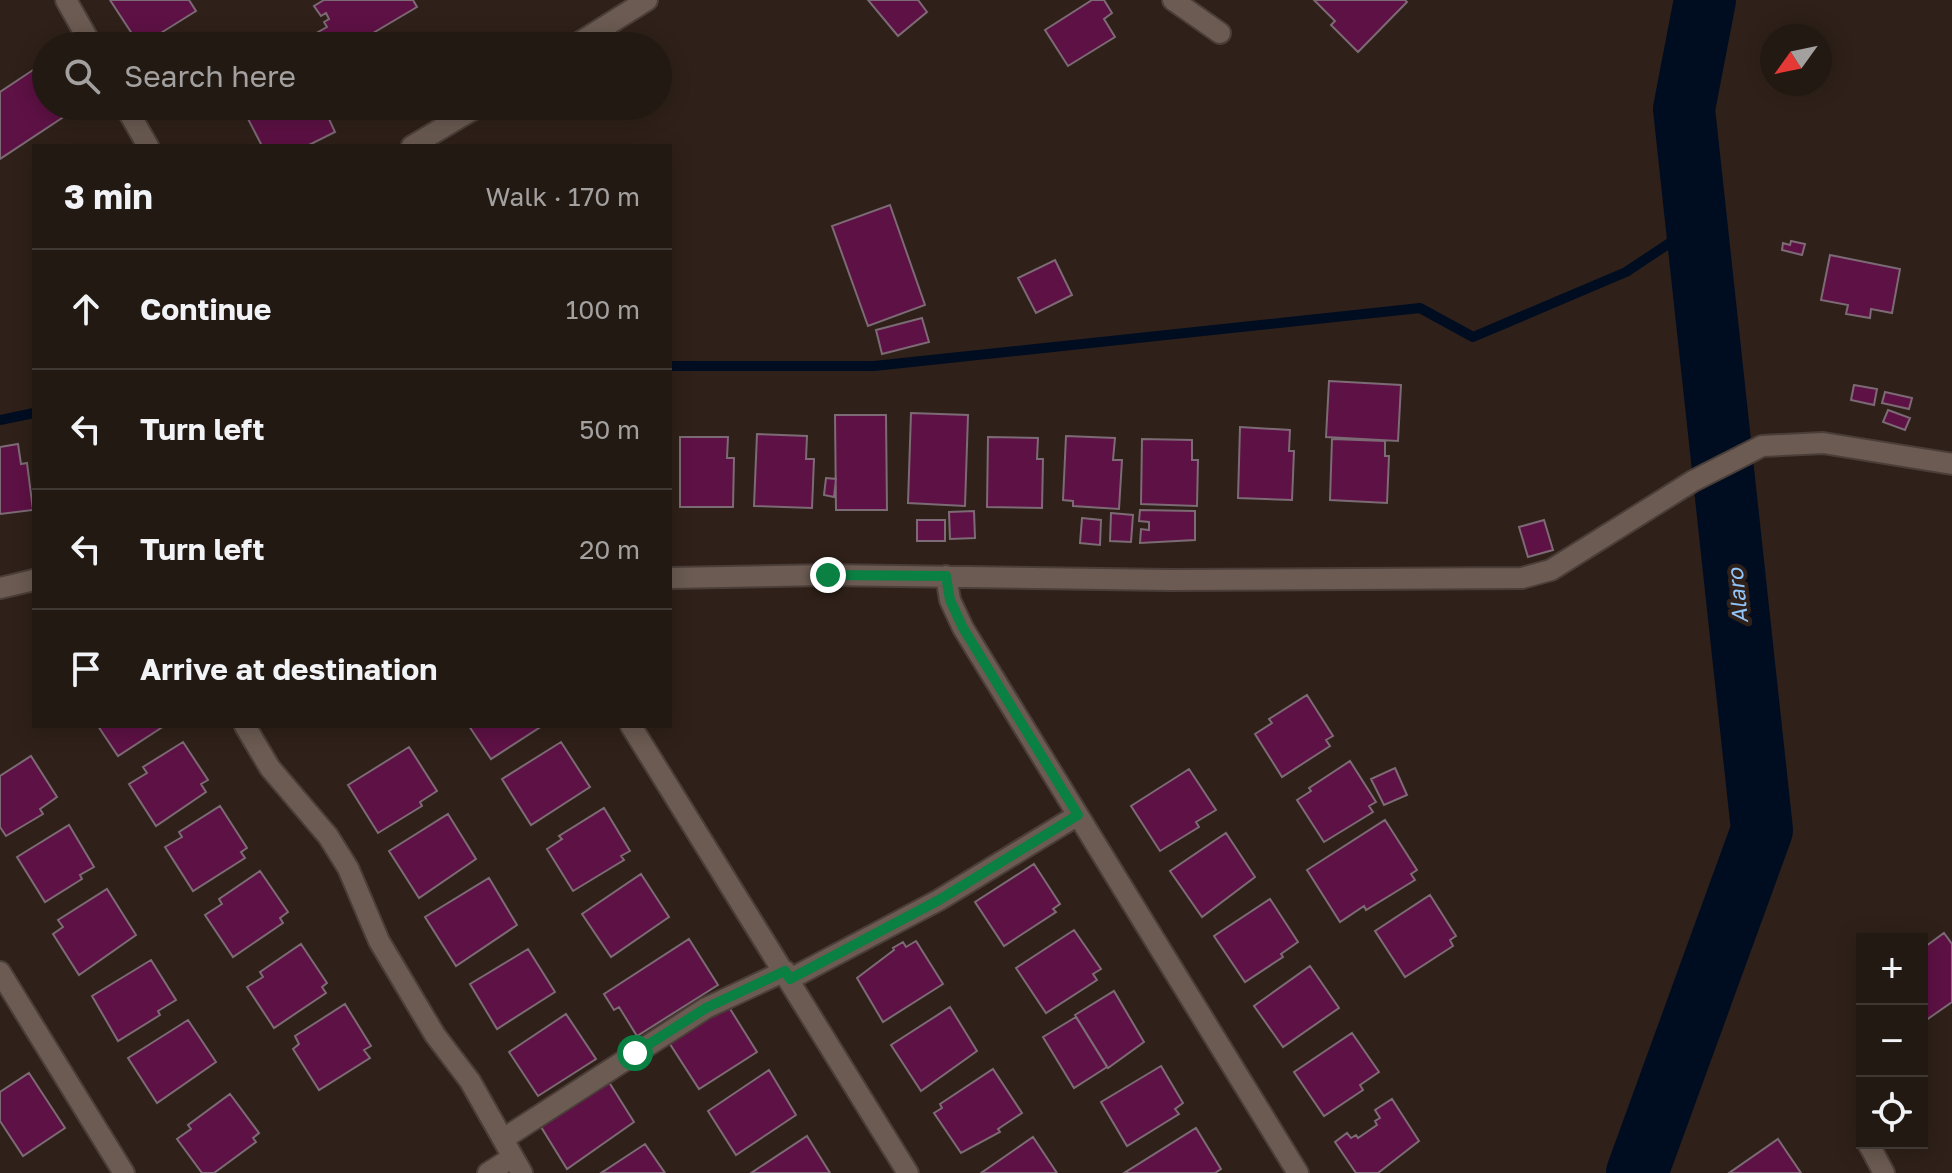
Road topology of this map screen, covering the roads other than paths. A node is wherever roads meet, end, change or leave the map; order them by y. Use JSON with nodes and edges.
{"nodes":[{"id":1,"x":66,"y":0,"type":"edge"},
{"id":2,"x":647,"y":0,"type":"edge"},
{"id":3,"x":1173,"y":0,"type":"edge"},
{"id":4,"x":84,"y":32,"type":"edge"},
{"id":5,"x":596,"y":32,"type":"edge"},
{"id":6,"x":1220,"y":33,"type":"dead end"},
{"id":7,"x":133,"y":120,"type":"edge"},
{"id":8,"x":456,"y":120,"type":"edge"},
{"id":9,"x":147,"y":144,"type":"edge"},
{"id":10,"x":415,"y":144,"type":"edge"},
{"id":11,"x":1952,"y":464,"type":"edge"},
{"id":12,"x":946,"y":576,"type":"junction"},
{"id":13,"x":672,"y":578,"type":"edge"},
{"id":14,"x":32,"y":580,"type":"edge"},
{"id":15,"x":0,"y":588,"type":"edge"},
{"id":16,"x":246,"y":728,"type":"edge"},
{"id":17,"x":632,"y":728,"type":"edge"},
{"id":18,"x":1078,"y":815,"type":"junction"},
{"id":19,"x":0,"y":972,"type":"edge"},
{"id":20,"x":788,"y":975,"type":"junction"},
{"id":21,"x":1871,"y":1149,"type":"edge"},
{"id":22,"x":513,"y":1157,"type":"edge"},
{"id":23,"x":124,"y":1173,"type":"edge"},
{"id":24,"x":488,"y":1173,"type":"edge"},
{"id":25,"x":908,"y":1173,"type":"edge"},
{"id":26,"x":1298,"y":1173,"type":"edge"},
{"id":27,"x":1884,"y":1173,"type":"edge"}],
"edges":[{"from":1,"to":4,"type":"street"},
{"from":2,"to":5,"type":"street"},
{"from":3,"to":6,"type":"street"},
{"from":7,"to":9,"type":"street"},
{"from":8,"to":10,"type":"street"},
{"from":11,"to":12,"type":"street"},
{"from":12,"to":13,"type":"street"},
{"from":12,"to":18,"type":"street"},
{"from":14,"to":15,"type":"street"},
{"from":16,"to":22,"type":"street"},
{"from":17,"to":20,"type":"street"},
{"from":18,"to":20,"type":"street"},
{"from":18,"to":26,"type":"street"},
{"from":19,"to":23,"type":"street"},
{"from":20,"to":22,"type":"street"},
{"from":20,"to":25,"type":"street"},
{"from":21,"to":27,"type":"street"},
{"from":22,"to":24,"type":"street"}]}
